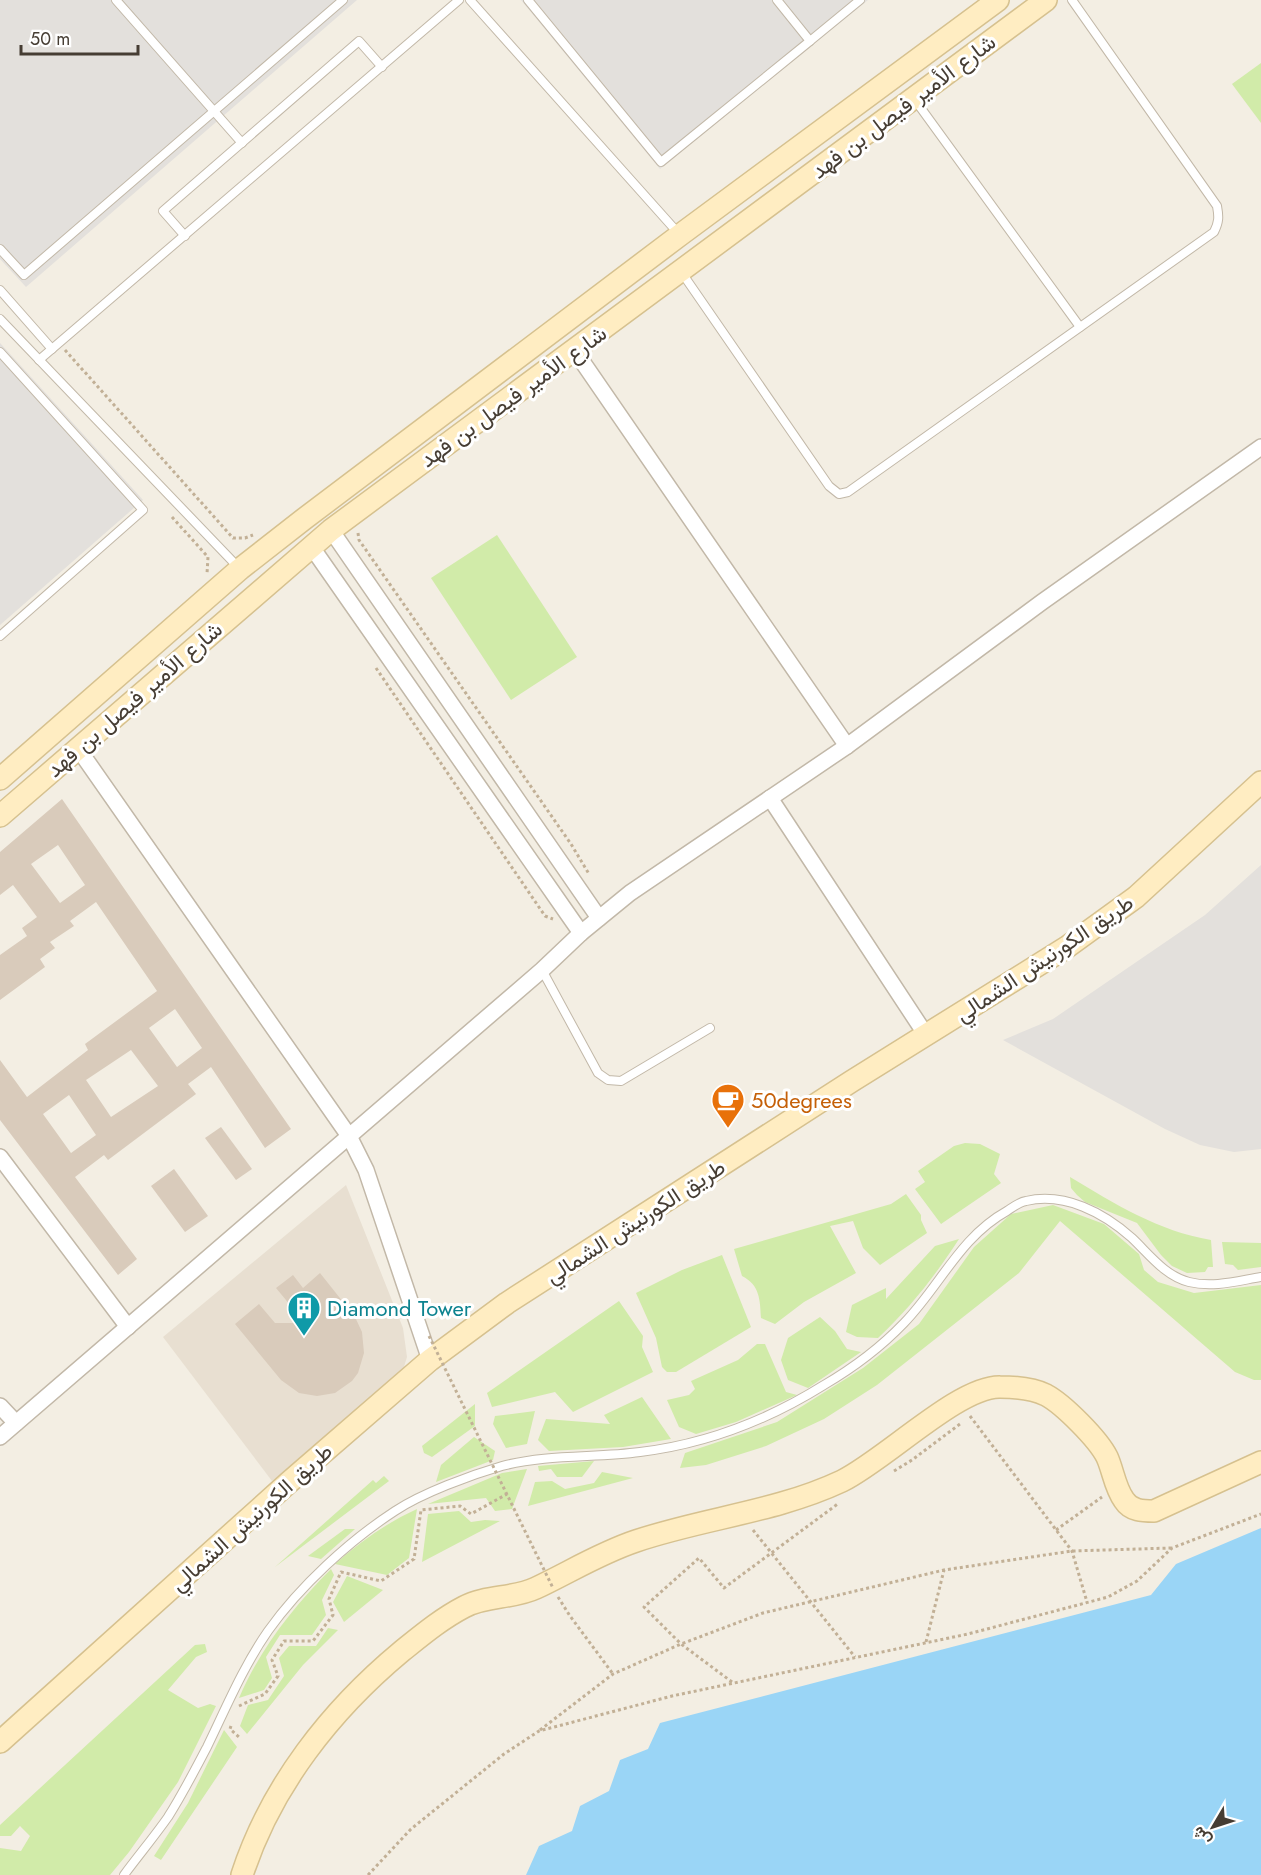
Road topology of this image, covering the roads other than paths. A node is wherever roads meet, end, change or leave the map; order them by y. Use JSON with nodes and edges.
{"nodes":[{"id":1,"x":116,"y":0,"type":"edge"},
{"id":2,"x":343,"y":0,"type":"edge"},
{"id":3,"x":459,"y":0,"type":"edge"},
{"id":4,"x":470,"y":0,"type":"edge"},
{"id":5,"x":528,"y":0,"type":"edge"},
{"id":6,"x":777,"y":0,"type":"edge"},
{"id":7,"x":860,"y":0,"type":"edge"},
{"id":8,"x":998,"y":0,"type":"edge"},
{"id":9,"x":1046,"y":0,"type":"edge"},
{"id":10,"x":1072,"y":0,"type":"edge"},
{"id":11,"x":810,"y":40,"type":"junction"},
{"id":12,"x":382,"y":67,"type":"junction"},
{"id":13,"x":914,"y":98,"type":"junction"},
{"id":14,"x":213,"y":112,"type":"junction"},
{"id":15,"x":242,"y":143,"type":"junction"},
{"id":16,"x":767,"y":171,"type":"junction"},
{"id":17,"x":784,"y":195,"type":"junction"},
{"id":18,"x":680,"y":235,"type":"junction"},
{"id":19,"x":185,"y":236,"type":"junction"},
{"id":20,"x":0,"y":249,"type":"edge"},
{"id":21,"x":681,"y":272,"type":"junction"},
{"id":22,"x":0,"y":290,"type":"edge"},
{"id":23,"x":0,"y":319,"type":"edge"},
{"id":24,"x":1080,"y":327,"type":"junction"},
{"id":25,"x":56,"y":346,"type":"junction"},
{"id":26,"x":575,"y":351,"type":"junction"},
{"id":27,"x":0,"y":352,"type":"edge"},
{"id":28,"x":39,"y":360,"type":"junction"},
{"id":29,"x":1261,"y":447,"type":"edge"},
{"id":30,"x":331,"y":530,"type":"junction"},
{"id":31,"x":311,"y":546,"type":"junction"},
{"id":32,"x":240,"y":569,"type":"junction"},
{"id":33,"x":0,"y":636,"type":"edge"},
{"id":34,"x":847,"y":746,"type":"junction"},
{"id":35,"x":77,"y":747,"type":"junction"},
{"id":36,"x":0,"y":779,"type":"edge"},
{"id":37,"x":1261,"y":782,"type":"edge"},
{"id":38,"x":770,"y":798,"type":"junction"},
{"id":39,"x":0,"y":816,"type":"edge"},
{"id":40,"x":599,"y":918,"type":"junction"},
{"id":41,"x":581,"y":933,"type":"junction"},
{"id":42,"x":542,"y":970,"type":"junction"},
{"id":43,"x":710,"y":1028,"type":"dead end"},
{"id":44,"x":927,"y":1035,"type":"junction"},
{"id":45,"x":349,"y":1137,"type":"junction"},
{"id":46,"x":0,"y":1157,"type":"edge"},
{"id":47,"x":1261,"y":1277,"type":"edge"},
{"id":48,"x":128,"y":1327,"type":"junction"},
{"id":49,"x":430,"y":1360,"type":"junction"},
{"id":50,"x":0,"y":1406,"type":"edge"},
{"id":51,"x":16,"y":1423,"type":"junction"},
{"id":52,"x":0,"y":1437,"type":"edge"},
{"id":53,"x":1261,"y":1461,"type":"edge"},
{"id":54,"x":0,"y":1742,"type":"edge"},
{"id":55,"x":124,"y":1875,"type":"edge"},
{"id":56,"x":242,"y":1875,"type":"edge"}],
"edges":[{"from":1,"to":14,"type":"lane"},
{"from":2,"to":14,"type":"lane"},
{"from":3,"to":12,"type":"lane"},
{"from":4,"to":18,"type":"lane"},
{"from":5,"to":11,"type":"lane"},
{"from":6,"to":11,"type":"lane"},
{"from":7,"to":11,"type":"lane"},
{"from":8,"to":16,"type":"main road","name":"شارع الأمير فيصل بن فهد"},
{"from":9,"to":13,"type":"main road","name":"شارع الأمير فيصل بن فهد"},
{"from":10,"to":24,"type":"lane"},
{"from":12,"to":15,"type":"lane"},
{"from":12,"to":19,"type":"lane"},
{"from":13,"to":17,"type":"main road","name":"شارع الأمير فيصل بن فهد"},
{"from":13,"to":24,"type":"lane"},
{"from":14,"to":15,"type":"lane"},
{"from":14,"to":20,"type":"lane"},
{"from":15,"to":19,"type":"lane"},
{"from":16,"to":17,"type":"main road"},
{"from":16,"to":18,"type":"main road","name":"شارع الأمير فيصل بن فهد"},
{"from":17,"to":21,"type":"main road","name":"شارع الأمير فيصل بن فهد"},
{"from":18,"to":32,"type":"main road","name":"شارع الأمير فيصل بن فهد"},
{"from":19,"to":25,"type":"lane"},
{"from":21,"to":24,"type":"lane"},
{"from":21,"to":26,"type":"main road","name":"شارع الأمير فيصل بن فهد"},
{"from":22,"to":25,"type":"lane"},
{"from":23,"to":28,"type":"lane"},
{"from":25,"to":28,"type":"lane"},
{"from":26,"to":30,"type":"main road","name":"شارع الأمير فيصل بن فهد"},
{"from":26,"to":34,"type":"street"},
{"from":27,"to":33,"type":"lane"},
{"from":28,"to":32,"type":"lane"},
{"from":29,"to":34,"type":"street"},
{"from":30,"to":31,"type":"main road","name":"شارع الأمير فيصل بن فهد"},
{"from":30,"to":40,"type":"street"},
{"from":31,"to":35,"type":"main road","name":"شارع الأمير فيصل بن فهد"},
{"from":31,"to":41,"type":"street"},
{"from":32,"to":36,"type":"main road","name":"شارع الأمير فيصل بن فهد"},
{"from":34,"to":38,"type":"street"},
{"from":35,"to":39,"type":"main road","name":"شارع الأمير فيصل بن فهد"},
{"from":35,"to":45,"type":"street"},
{"from":37,"to":44,"type":"main road","name":"طريق الكورنيش الشمالي"},
{"from":38,"to":40,"type":"street"},
{"from":38,"to":44,"type":"street"},
{"from":40,"to":41,"type":"street"},
{"from":41,"to":42,"type":"street"},
{"from":42,"to":43,"type":"lane"},
{"from":42,"to":45,"type":"street"},
{"from":44,"to":49,"type":"main road","name":"طريق الكورنيش الشمالي"},
{"from":45,"to":48,"type":"street"},
{"from":45,"to":49,"type":"street"},
{"from":46,"to":48,"type":"street"},
{"from":47,"to":55,"type":"lane"},
{"from":48,"to":51,"type":"street"},
{"from":49,"to":54,"type":"main road","name":"طريق الكورنيش الشمالي"},
{"from":50,"to":51,"type":"street"},
{"from":51,"to":52,"type":"street"},
{"from":53,"to":56,"type":"main road"}]}
